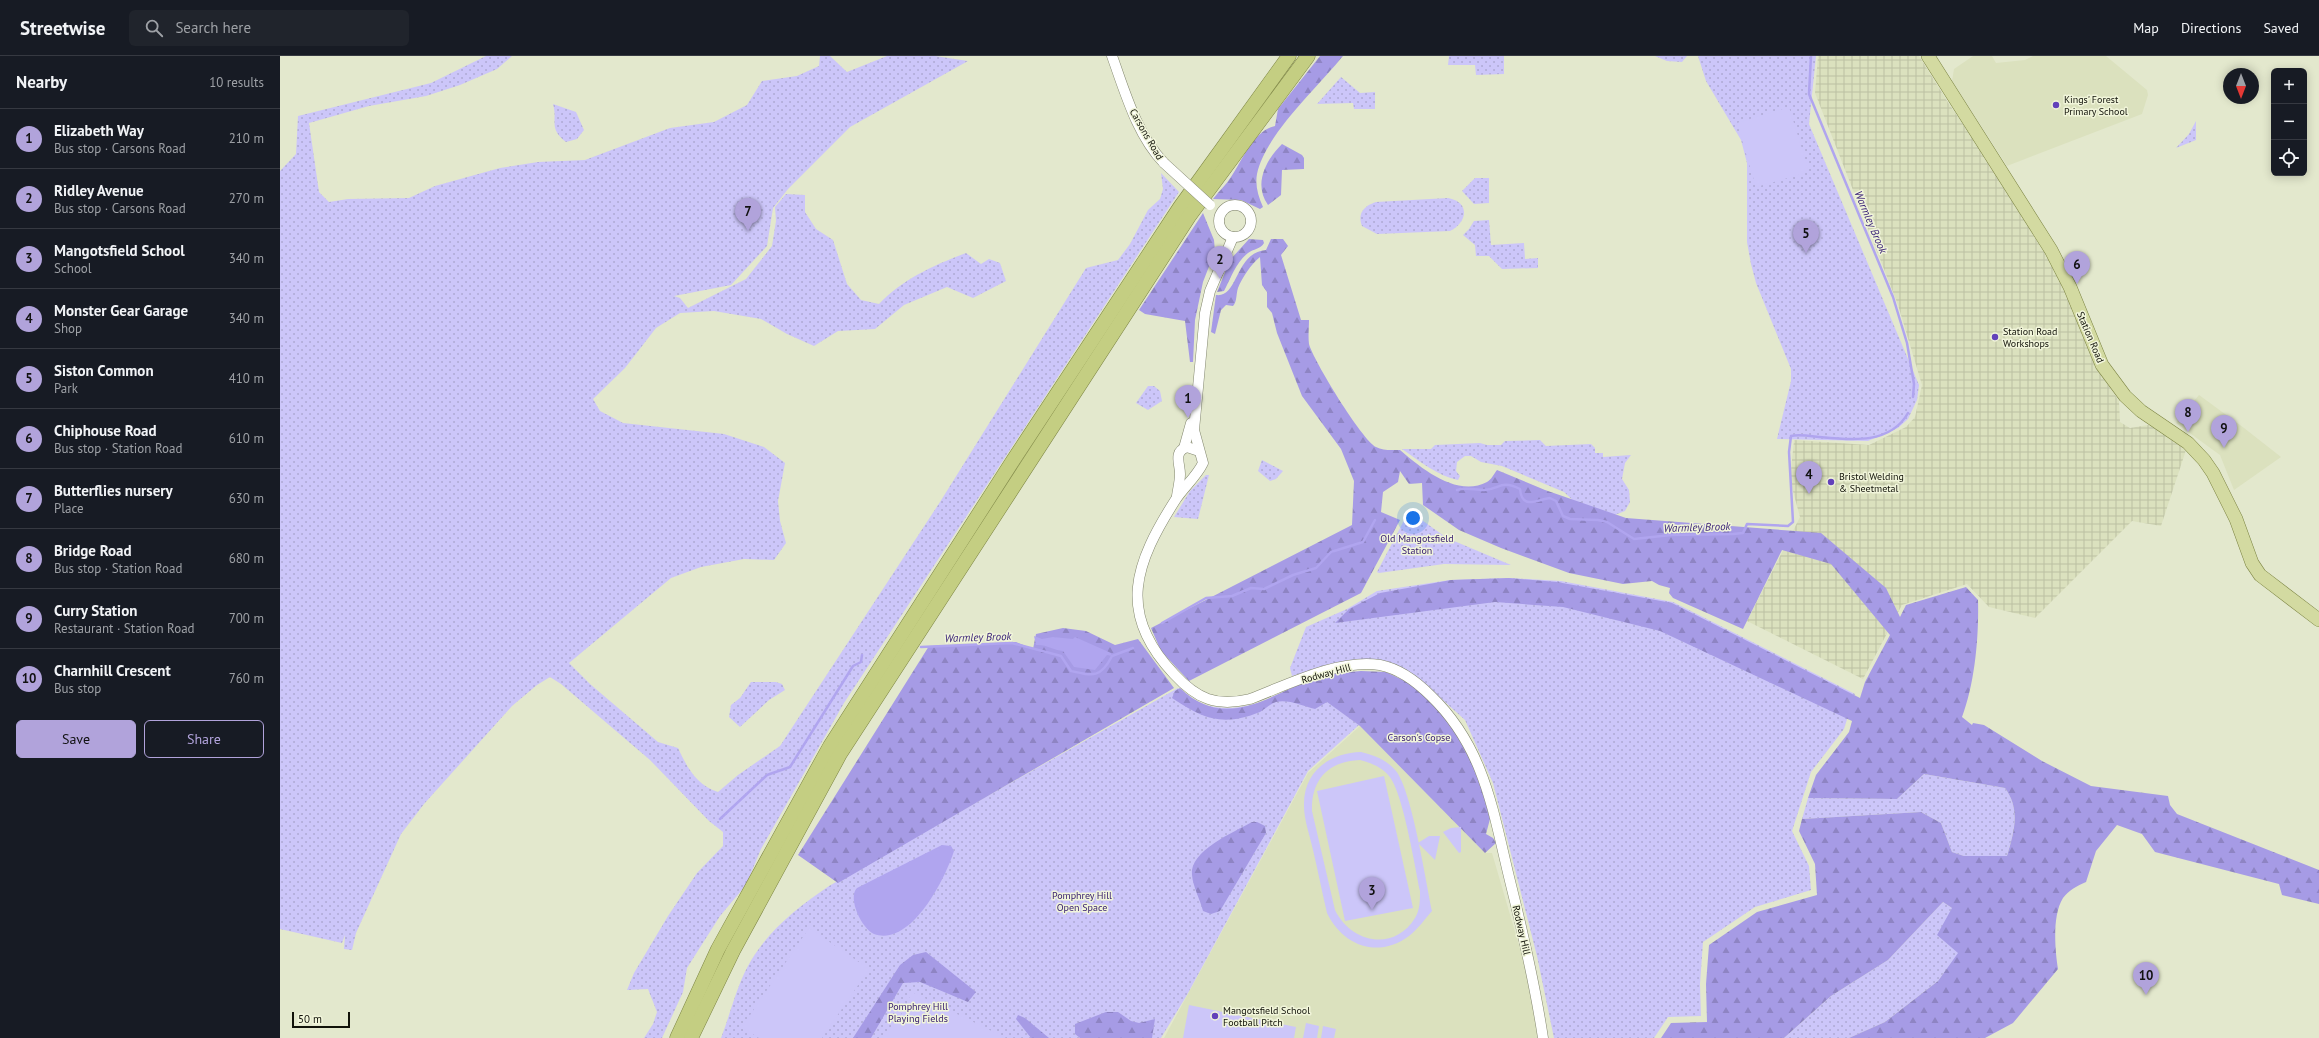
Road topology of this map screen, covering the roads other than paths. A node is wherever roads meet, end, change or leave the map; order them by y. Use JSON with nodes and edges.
{"nodes":[{"id":1,"x":1112,"y":56,"type":"edge"},
{"id":2,"x":1288,"y":56,"type":"edge"},
{"id":3,"x":1308,"y":56,"type":"edge"},
{"id":4,"x":1928,"y":56,"type":"edge"},
{"id":5,"x":1220,"y":215,"type":"junction"},
{"id":6,"x":1233,"y":237,"type":"junction"},
{"id":7,"x":1195,"y":414,"type":"junction"},
{"id":8,"x":1184,"y":448,"type":"junction"},
{"id":9,"x":1199,"y":450,"type":"junction"},
{"id":10,"x":1179,"y":466,"type":"junction"},
{"id":11,"x":1197,"y":471,"type":"junction"},
{"id":12,"x":1177,"y":498,"type":"junction"},
{"id":13,"x":2319,"y":620,"type":"edge"},
{"id":14,"x":677,"y":1038,"type":"edge"},
{"id":15,"x":691,"y":1038,"type":"edge"},
{"id":16,"x":1543,"y":1038,"type":"edge"}],
"edges":[{"from":1,"to":5,"type":"street","name":"Carsons Road","bridge":true},
{"from":2,"to":14,"type":"highway"},
{"from":3,"to":15,"type":"highway"},
{"from":4,"to":13,"type":"main road","name":"Station Road"},
{"from":5,"to":6,"type":"street"},
{"from":5,"to":6,"type":"street"},
{"from":6,"to":7,"type":"street"},
{"from":7,"to":8,"type":"street"},
{"from":7,"to":9,"type":"street"},
{"from":8,"to":9,"type":"street"},
{"from":8,"to":10,"type":"street"},
{"from":9,"to":11,"type":"street"},
{"from":10,"to":11,"type":"street"},
{"from":10,"to":12,"type":"street","name":"Rodway Hill"},
{"from":11,"to":12,"type":"street","name":"Rodway Hill"},
{"from":12,"to":16,"type":"street","name":"Rodway Hill"}]}
